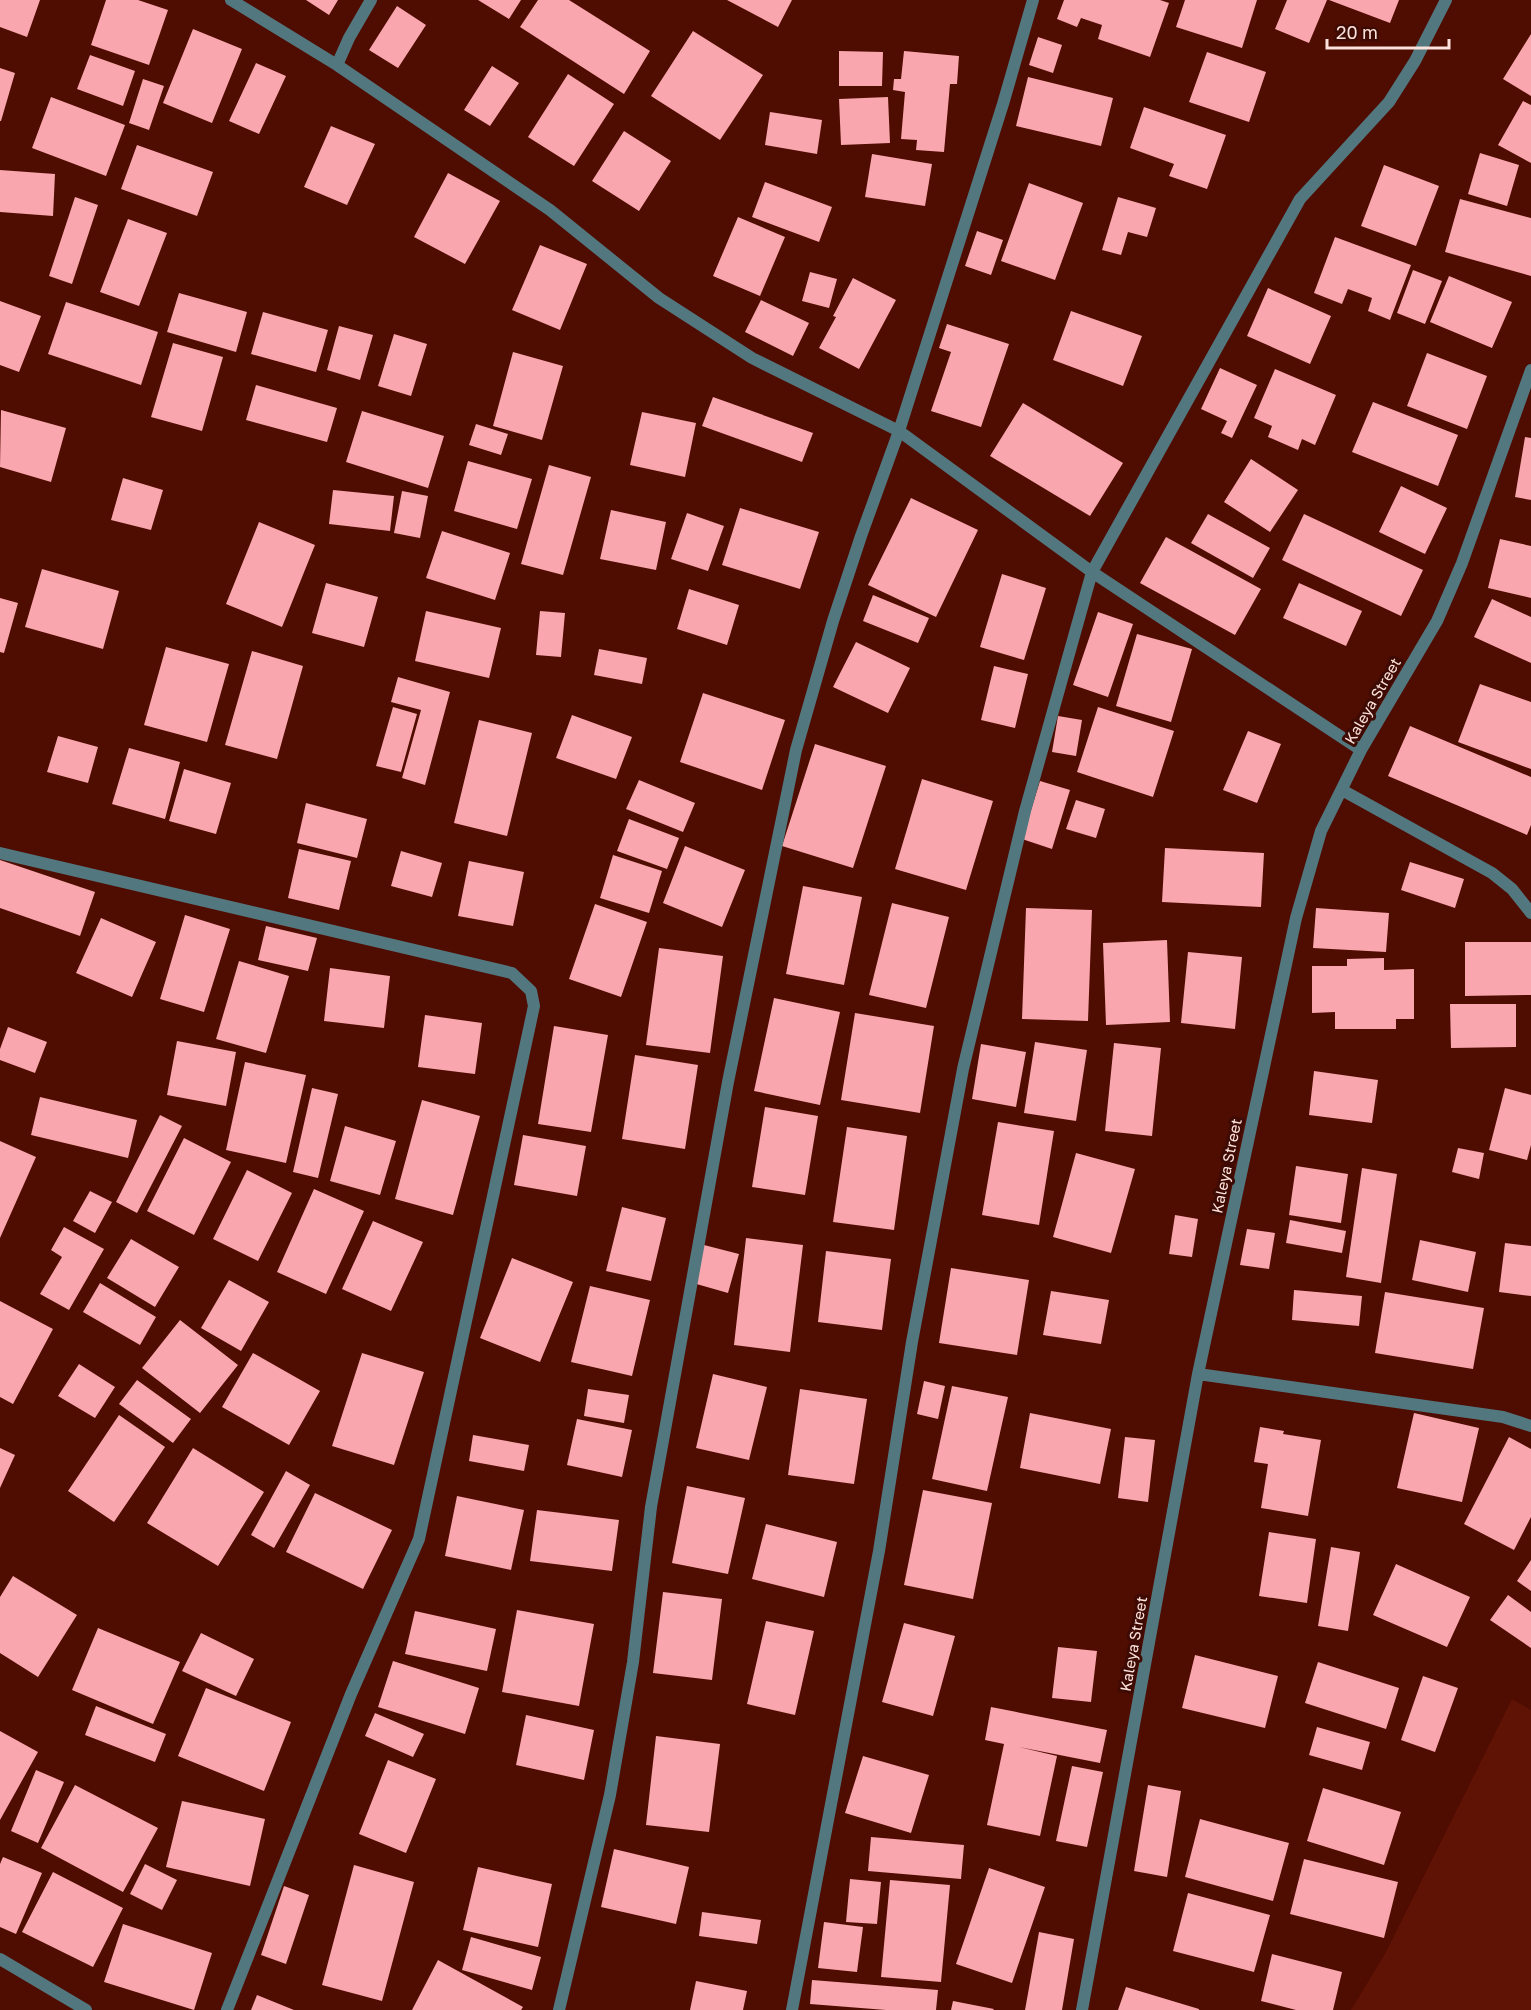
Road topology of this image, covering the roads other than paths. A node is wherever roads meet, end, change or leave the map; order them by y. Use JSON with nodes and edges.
{"nodes":[{"id":1,"x":231,"y":0,"type":"edge"},
{"id":2,"x":371,"y":0,"type":"edge"},
{"id":3,"x":1033,"y":0,"type":"edge"},
{"id":4,"x":1446,"y":0,"type":"edge"},
{"id":5,"x":337,"y":65,"type":"junction"},
{"id":6,"x":1531,"y":370,"type":"edge"},
{"id":7,"x":899,"y":431,"type":"junction"},
{"id":8,"x":1092,"y":572,"type":"junction"},
{"id":9,"x":1361,"y":750,"type":"junction"},
{"id":10,"x":1342,"y":790,"type":"junction"},
{"id":11,"x":0,"y":854,"type":"edge"},
{"id":12,"x":1531,"y":913,"type":"edge"},
{"id":13,"x":1198,"y":1374,"type":"junction"},
{"id":14,"x":1531,"y":1426,"type":"edge"},
{"id":15,"x":0,"y":1959,"type":"edge"},
{"id":16,"x":86,"y":2010,"type":"edge"},
{"id":17,"x":227,"y":2010,"type":"edge"},
{"id":18,"x":559,"y":2010,"type":"edge"},
{"id":19,"x":792,"y":2010,"type":"edge"},
{"id":20,"x":1082,"y":2010,"type":"edge"}],
"edges":[{"from":1,"to":5,"type":"street"},
{"from":2,"to":5,"type":"street"},
{"from":3,"to":7,"type":"street"},
{"from":4,"to":8,"type":"street"},
{"from":5,"to":7,"type":"street"},
{"from":6,"to":9,"type":"street","name":"Kaleya Street"},
{"from":7,"to":8,"type":"street"},
{"from":7,"to":18,"type":"street"},
{"from":8,"to":9,"type":"street"},
{"from":8,"to":19,"type":"street"},
{"from":9,"to":10,"type":"street","name":"Kaleya Street"},
{"from":10,"to":12,"type":"street"},
{"from":10,"to":13,"type":"street","name":"Kaleya Street"},
{"from":11,"to":17,"type":"street"},
{"from":13,"to":14,"type":"street"},
{"from":13,"to":20,"type":"street","name":"Kaleya Street"},
{"from":15,"to":16,"type":"street"}]}
